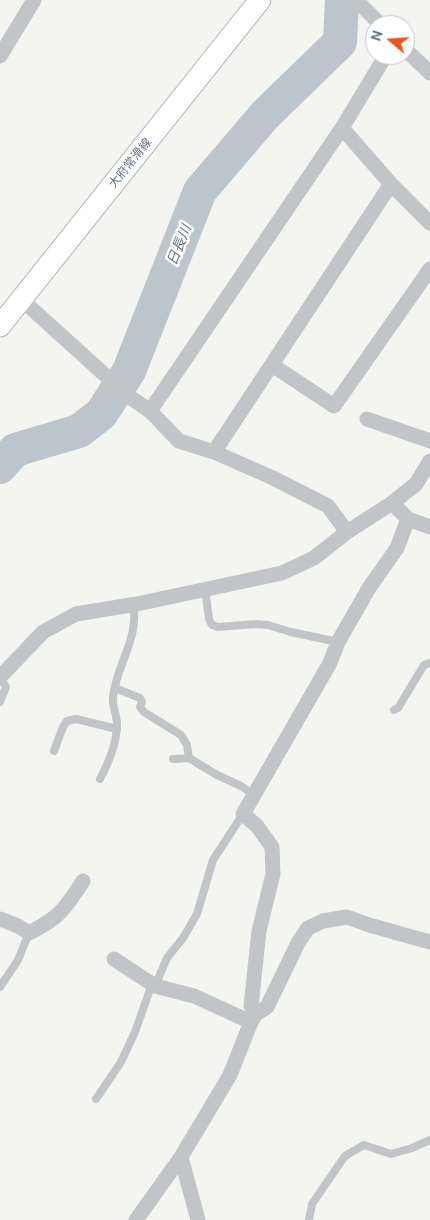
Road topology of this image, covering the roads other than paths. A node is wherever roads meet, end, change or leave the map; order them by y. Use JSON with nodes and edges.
{"nodes":[{"id":1,"x":34,"y":0,"type":"edge"},
{"id":2,"x":260,"y":0,"type":"edge"},
{"id":3,"x":356,"y":0,"type":"edge"},
{"id":4,"x":371,"y":15,"type":"edge"},
{"id":5,"x":0,"y":56,"type":"edge"},
{"id":6,"x":415,"y":59,"type":"edge"},
{"id":7,"x":380,"y":65,"type":"edge"},
{"id":8,"x":430,"y":73,"type":"edge"},
{"id":9,"x":342,"y":128,"type":"junction"},
{"id":10,"x":391,"y":184,"type":"junction"},
{"id":11,"x":430,"y":222,"type":"edge"},
{"id":12,"x":430,"y":269,"type":"edge"},
{"id":13,"x":21,"y":299,"type":"junction"},
{"id":14,"x":0,"y":326,"type":"edge"},
{"id":15,"x":272,"y":365,"type":"junction"},
{"id":16,"x":150,"y":411,"type":"junction"},
{"id":17,"x":367,"y":419,"type":"dead end"},
{"id":18,"x":430,"y":441,"type":"edge"},
{"id":19,"x":214,"y":452,"type":"junction"},
{"id":20,"x":430,"y":461,"type":"edge"},
{"id":21,"x":392,"y":503,"type":"junction"},
{"id":22,"x":408,"y":519,"type":"junction"},
{"id":23,"x":430,"y":527,"type":"edge"},
{"id":24,"x":347,"y":532,"type":"junction"},
{"id":25,"x":205,"y":590,"type":"junction"},
{"id":26,"x":133,"y":604,"type":"junction"},
{"id":27,"x":338,"y":642,"type":"junction"},
{"id":28,"x":430,"y":663,"type":"edge"},
{"id":29,"x":0,"y":677,"type":"edge"},
{"id":30,"x":115,"y":688,"type":"junction"},
{"id":31,"x":0,"y":702,"type":"edge"},
{"id":32,"x":394,"y":710,"type":"dead end"},
{"id":33,"x":116,"y":729,"type":"junction"},
{"id":34,"x":54,"y":750,"type":"dead end"},
{"id":35,"x":189,"y":758,"type":"junction"},
{"id":36,"x":173,"y":759,"type":"dead end"},
{"id":37,"x":100,"y":779,"type":"dead end"},
{"id":38,"x":254,"y":795,"type":"junction"},
{"id":39,"x":243,"y":814,"type":"junction"},
{"id":40,"x":83,"y":881,"type":"dead end"},
{"id":41,"x":0,"y":919,"type":"edge"},
{"id":42,"x":29,"y":933,"type":"junction"},
{"id":43,"x":430,"y":942,"type":"edge"},
{"id":44,"x":114,"y":959,"type":"dead end"},
{"id":45,"x":154,"y":985,"type":"junction"},
{"id":46,"x":0,"y":987,"type":"edge"},
{"id":47,"x":253,"y":1018,"type":"junction"},
{"id":48,"x":96,"y":1099,"type":"dead end"},
{"id":49,"x":430,"y":1140,"type":"edge"},
{"id":50,"x":180,"y":1157,"type":"junction"},
{"id":51,"x":136,"y":1220,"type":"edge"},
{"id":52,"x":198,"y":1220,"type":"edge"},
{"id":53,"x":309,"y":1220,"type":"edge"}],
"edges":[{"from":1,"to":5,"type":"street"},
{"from":2,"to":13,"type":"main road","name":"大府常滑線"},
{"from":3,"to":4,"type":"street"},
{"from":6,"to":8,"type":"street"},
{"from":7,"to":9,"type":"street"},
{"from":9,"to":10,"type":"street"},
{"from":9,"to":16,"type":"street"},
{"from":10,"to":11,"type":"street"},
{"from":10,"to":15,"type":"street"},
{"from":12,"to":15,"type":"street"},
{"from":13,"to":14,"type":"main road","name":"大府常滑線"},
{"from":13,"to":16,"type":"street"},
{"from":15,"to":19,"type":"street"},
{"from":16,"to":19,"type":"street"},
{"from":17,"to":18,"type":"street"},
{"from":19,"to":24,"type":"street"},
{"from":20,"to":21,"type":"street"},
{"from":21,"to":22,"type":"street"},
{"from":21,"to":24,"type":"street"},
{"from":22,"to":23,"type":"street"},
{"from":22,"to":27,"type":"street"},
{"from":24,"to":25,"type":"street"},
{"from":25,"to":26,"type":"street"},
{"from":25,"to":27,"type":"lane"},
{"from":26,"to":29,"type":"street"},
{"from":26,"to":30,"type":"lane"},
{"from":27,"to":38,"type":"street"},
{"from":28,"to":32,"type":"lane"},
{"from":29,"to":31,"type":"lane"},
{"from":30,"to":33,"type":"lane"},
{"from":30,"to":35,"type":"lane"},
{"from":33,"to":34,"type":"lane"},
{"from":33,"to":37,"type":"lane"},
{"from":35,"to":36,"type":"lane"},
{"from":35,"to":38,"type":"lane"},
{"from":38,"to":39,"type":"street"},
{"from":39,"to":45,"type":"lane"},
{"from":39,"to":47,"type":"street"},
{"from":40,"to":42,"type":"street"},
{"from":41,"to":42,"type":"street"},
{"from":42,"to":46,"type":"lane"},
{"from":43,"to":47,"type":"street"},
{"from":44,"to":45,"type":"street"},
{"from":45,"to":47,"type":"street"},
{"from":45,"to":48,"type":"lane"},
{"from":47,"to":50,"type":"street"},
{"from":49,"to":53,"type":"lane"},
{"from":50,"to":51,"type":"street"},
{"from":50,"to":52,"type":"street"}]}
